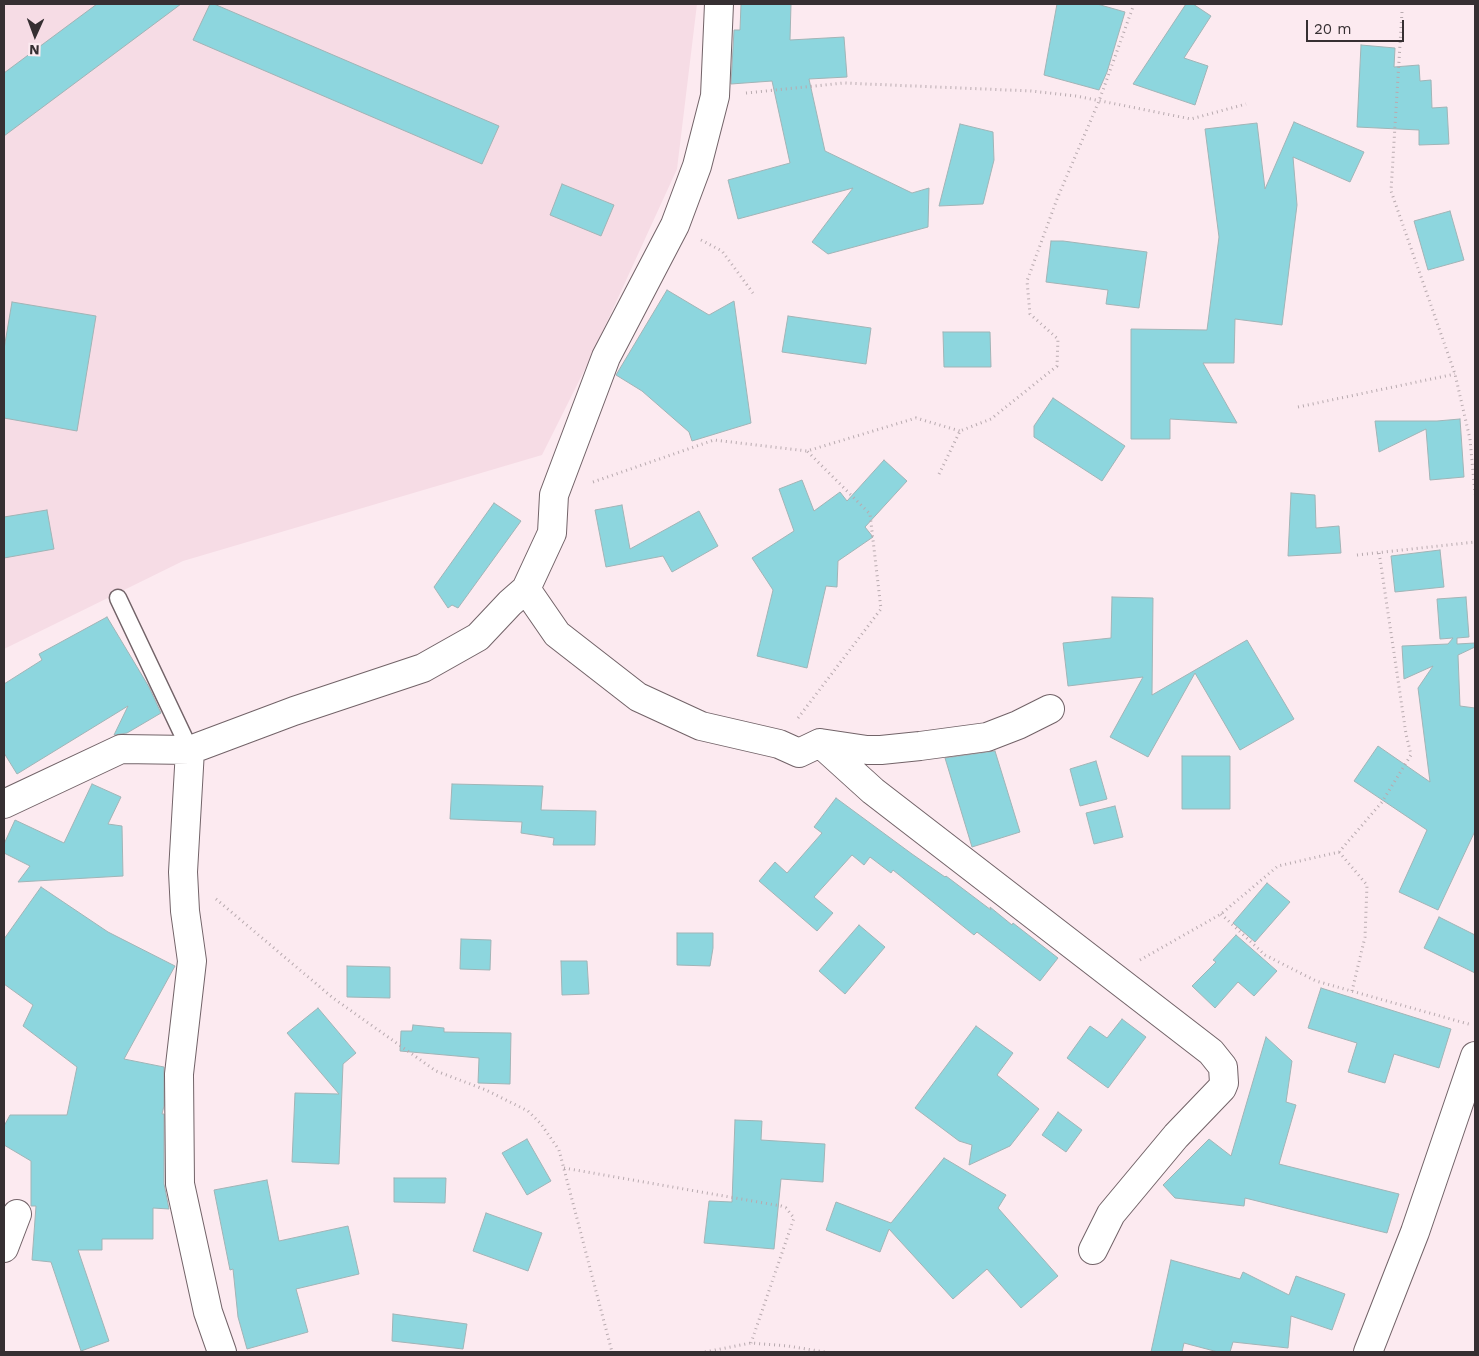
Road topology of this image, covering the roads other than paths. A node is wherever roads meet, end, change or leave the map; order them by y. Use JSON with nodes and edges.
{"nodes":[{"id":1,"x":719,"y":4,"type":"edge"},
{"id":2,"x":526,"y":589,"type":"junction"},
{"id":3,"x":118,"y":598,"type":"dead end"},
{"id":4,"x":1050,"y":709,"type":"dead end"},
{"id":5,"x":820,"y":743,"type":"junction"},
{"id":6,"x":190,"y":750,"type":"junction"},
{"id":7,"x":4,"y":804,"type":"edge"},
{"id":8,"x":1475,"y":1056,"type":"edge"},
{"id":9,"x":17,"y":1214,"type":"dead end"},
{"id":10,"x":4,"y":1248,"type":"edge"},
{"id":11,"x":1094,"y":1250,"type":"dead end"},
{"id":12,"x":222,"y":1352,"type":"edge"},
{"id":13,"x":1368,"y":1352,"type":"edge"}],
"edges":[{"from":1,"to":2,"type":"street"},
{"from":2,"to":5,"type":"street"},
{"from":2,"to":6,"type":"street"},
{"from":3,"to":6,"type":"lane"},
{"from":4,"to":5,"type":"street"},
{"from":5,"to":11,"type":"street"},
{"from":6,"to":7,"type":"street"},
{"from":6,"to":12,"type":"street"},
{"from":8,"to":13,"type":"street"},
{"from":9,"to":10,"type":"street"}]}
